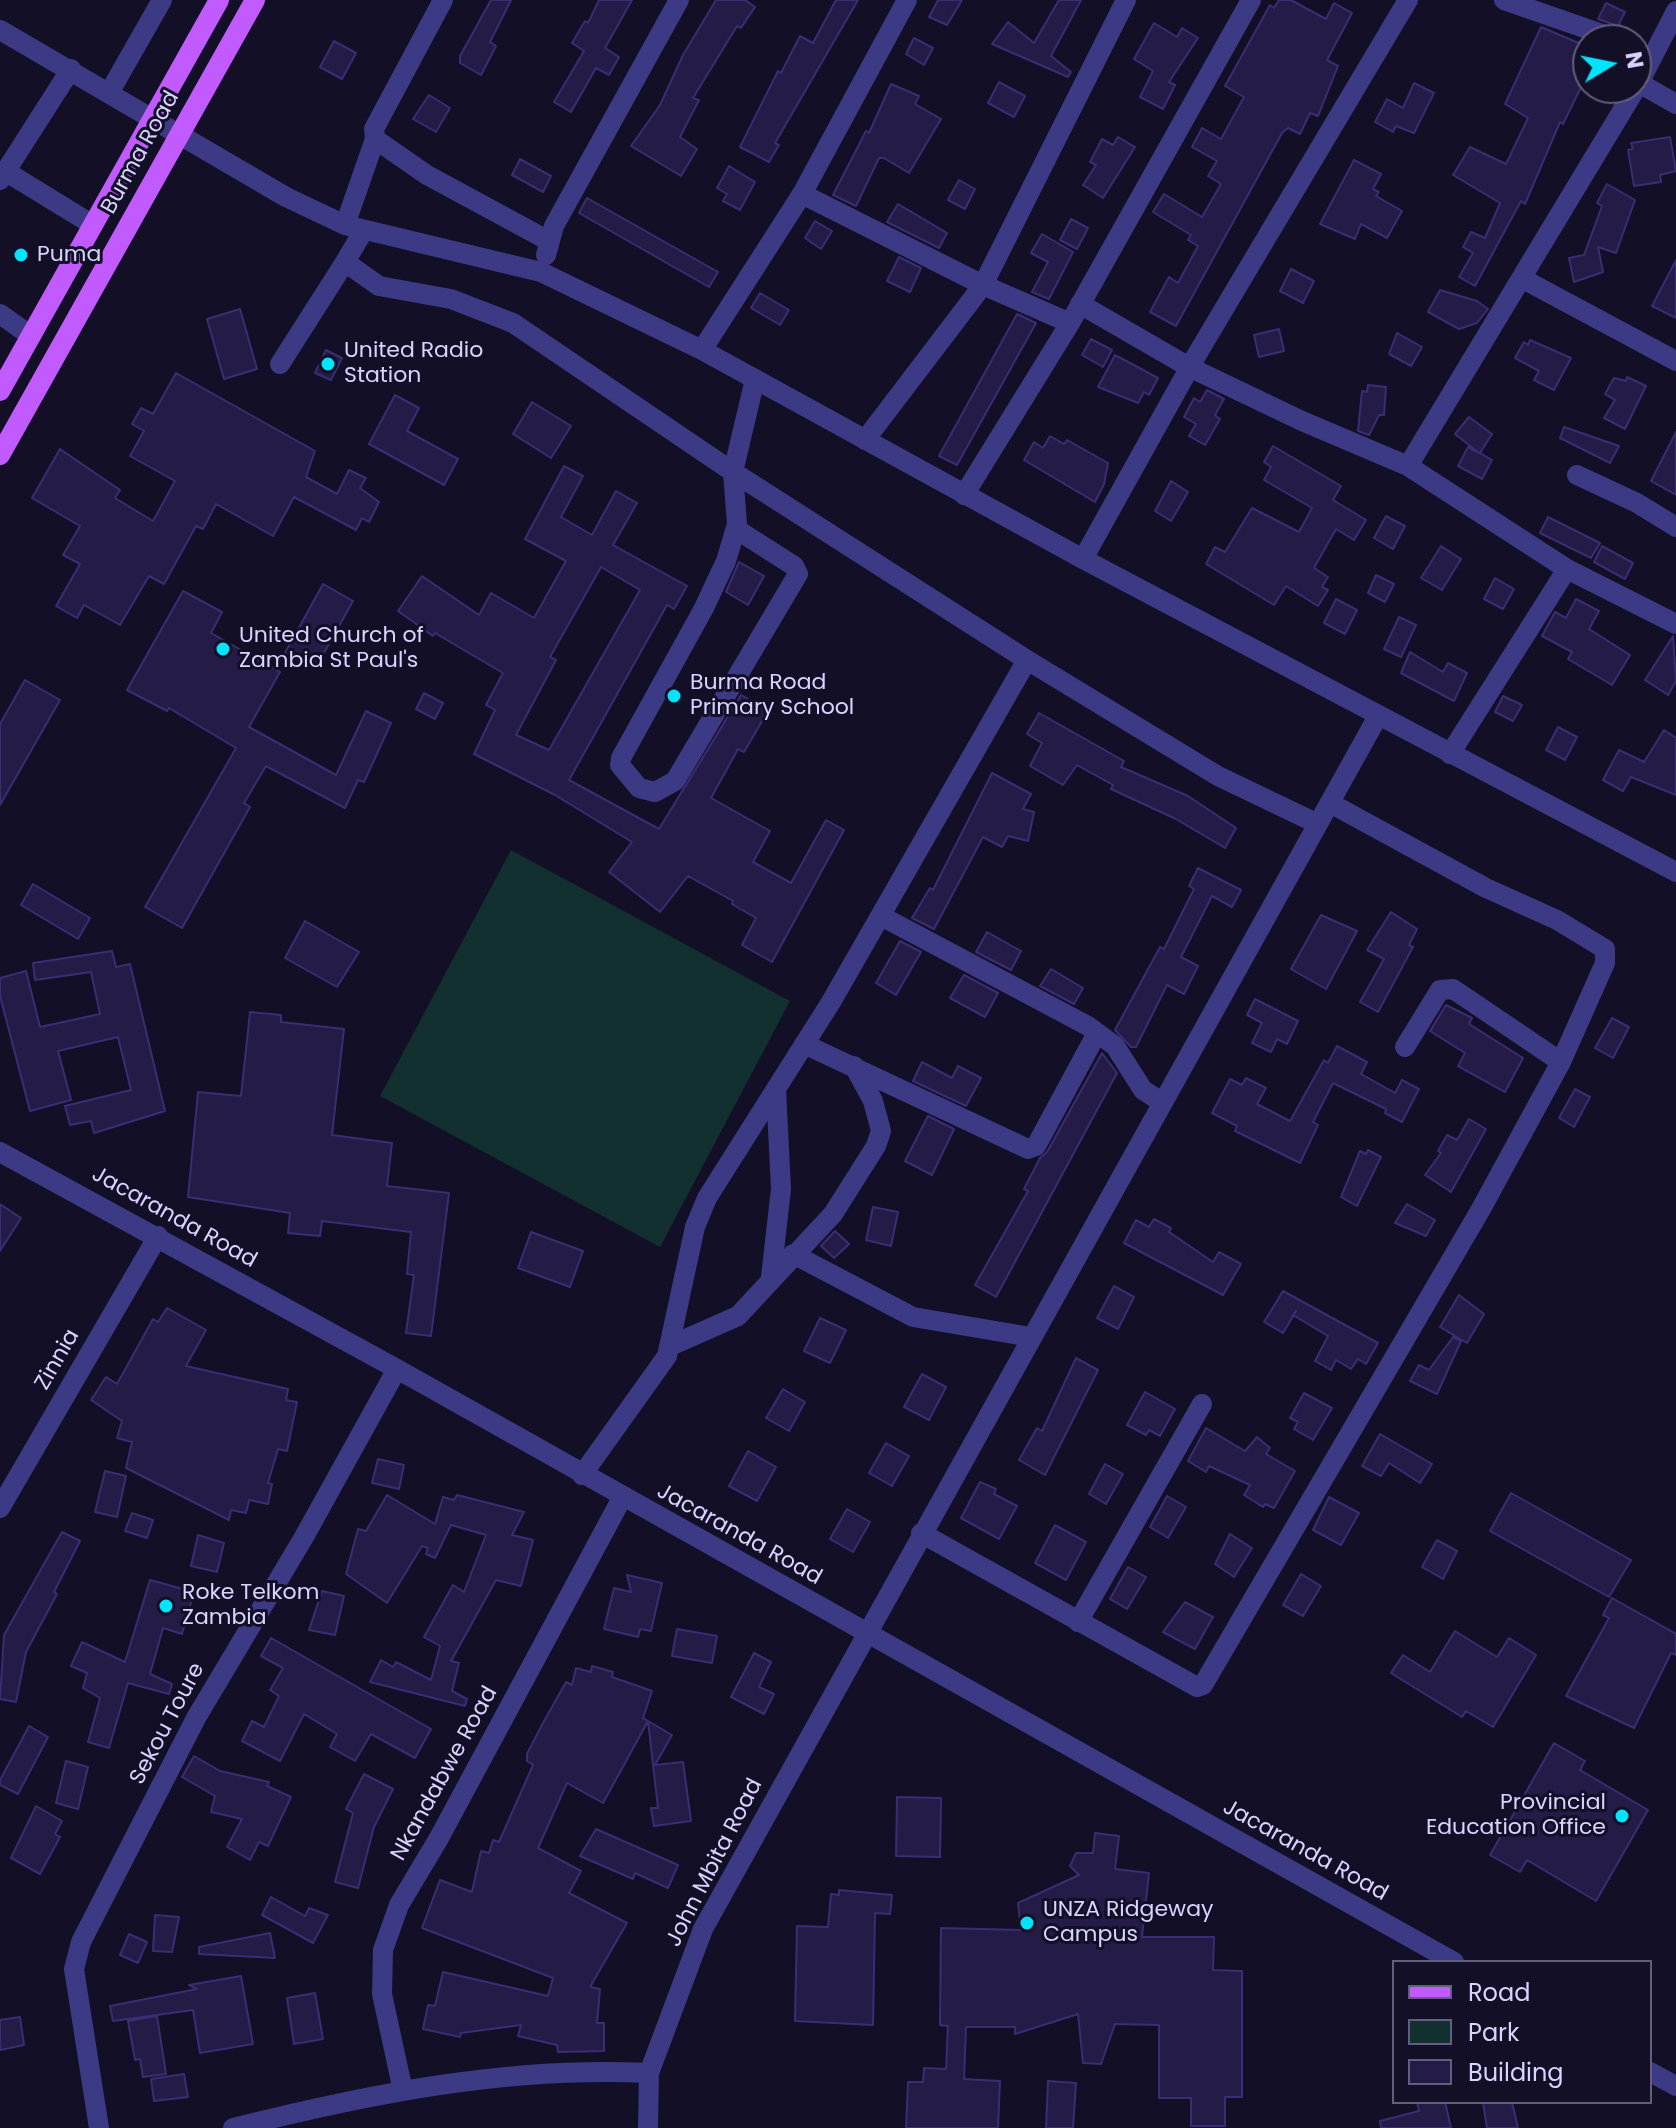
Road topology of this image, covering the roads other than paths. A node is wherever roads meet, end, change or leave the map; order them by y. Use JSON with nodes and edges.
{"nodes":[{"id":1,"x":162,"y":0,"type":"edge"},
{"id":2,"x":219,"y":0,"type":"edge"},
{"id":3,"x":255,"y":0,"type":"edge"},
{"id":4,"x":443,"y":0,"type":"edge"},
{"id":5,"x":679,"y":0,"type":"edge"},
{"id":6,"x":907,"y":0,"type":"edge"},
{"id":7,"x":1126,"y":0,"type":"edge"},
{"id":8,"x":1251,"y":0,"type":"edge"},
{"id":9,"x":1408,"y":0,"type":"edge"},
{"id":10,"x":1504,"y":0,"type":"edge"},
{"id":11,"x":1676,"y":11,"type":"edge"},
{"id":12,"x":1573,"y":24,"type":"edge"},
{"id":13,"x":0,"y":30,"type":"edge"},
{"id":14,"x":1652,"y":40,"type":"edge"},
{"id":15,"x":71,"y":69,"type":"junction"},
{"id":16,"x":1652,"y":90,"type":"edge"},
{"id":17,"x":109,"y":93,"type":"junction"},
{"id":18,"x":1627,"y":104,"type":"edge"},
{"id":19,"x":1676,"y":104,"type":"edge"},
{"id":20,"x":154,"y":117,"type":"junction"},
{"id":21,"x":180,"y":133,"type":"junction"},
{"id":22,"x":375,"y":139,"type":"junction"},
{"id":23,"x":3,"y":176,"type":"edge"},
{"id":24,"x":802,"y":194,"type":"junction"},
{"id":25,"x":93,"y":225,"type":"junction"},
{"id":26,"x":355,"y":227,"type":"junction"},
{"id":27,"x":549,"y":241,"type":"junction"},
{"id":28,"x":345,"y":262,"type":"junction"},
{"id":29,"x":541,"y":272,"type":"junction"},
{"id":30,"x":1523,"y":279,"type":"junction"},
{"id":31,"x":983,"y":285,"type":"junction"},
{"id":32,"x":1080,"y":304,"type":"junction"},
{"id":33,"x":0,"y":314,"type":"edge"},
{"id":34,"x":1070,"y":323,"type":"junction"},
{"id":35,"x":31,"y":336,"type":"junction"},
{"id":36,"x":702,"y":350,"type":"junction"},
{"id":37,"x":1676,"y":361,"type":"edge"},
{"id":38,"x":280,"y":364,"type":"dead end"},
{"id":39,"x":1189,"y":367,"type":"junction"},
{"id":40,"x":755,"y":379,"type":"junction"},
{"id":41,"x":0,"y":390,"type":"edge"},
{"id":42,"x":865,"y":440,"type":"junction"},
{"id":43,"x":0,"y":455,"type":"edge"},
{"id":44,"x":1408,"y":466,"type":"junction"},
{"id":45,"x":733,"y":472,"type":"junction"},
{"id":46,"x":1577,"y":475,"type":"dead end"},
{"id":47,"x":964,"y":495,"type":"junction"},
{"id":48,"x":1676,"y":527,"type":"edge"},
{"id":49,"x":736,"y":529,"type":"junction"},
{"id":50,"x":1083,"y":559,"type":"junction"},
{"id":51,"x":1567,"y":569,"type":"junction"},
{"id":52,"x":1676,"y":624,"type":"edge"},
{"id":53,"x":1027,"y":660,"type":"junction"},
{"id":54,"x":1378,"y":716,"type":"junction"},
{"id":55,"x":1450,"y":754,"type":"junction"},
{"id":56,"x":1330,"y":803,"type":"junction"},
{"id":57,"x":1318,"y":824,"type":"junction"},
{"id":58,"x":1676,"y":872,"type":"edge"},
{"id":59,"x":881,"y":916,"type":"junction"},
{"id":60,"x":1097,"y":1033,"type":"junction"},
{"id":61,"x":804,"y":1044,"type":"junction"},
{"id":62,"x":1405,"y":1047,"type":"dead end"},
{"id":63,"x":1561,"y":1062,"type":"junction"},
{"id":64,"x":854,"y":1066,"type":"junction"},
{"id":65,"x":776,"y":1089,"type":"junction"},
{"id":66,"x":1162,"y":1102,"type":"junction"},
{"id":67,"x":0,"y":1152,"type":"edge"},
{"id":68,"x":158,"y":1236,"type":"junction"},
{"id":69,"x":793,"y":1254,"type":"junction"},
{"id":70,"x":771,"y":1277,"type":"junction"},
{"id":71,"x":1031,"y":1337,"type":"junction"},
{"id":72,"x":670,"y":1346,"type":"junction"},
{"id":73,"x":397,"y":1369,"type":"junction"},
{"id":74,"x":1202,"y":1404,"type":"dead end"},
{"id":75,"x":582,"y":1475,"type":"junction"},
{"id":76,"x":622,"y":1498,"type":"junction"},
{"id":77,"x":0,"y":1508,"type":"edge"},
{"id":78,"x":921,"y":1533,"type":"junction"},
{"id":79,"x":1078,"y":1622,"type":"junction"},
{"id":80,"x":866,"y":1633,"type":"junction"},
{"id":81,"x":1450,"y":1960,"type":"edge"},
{"id":82,"x":649,"y":2073,"type":"junction"},
{"id":83,"x":1652,"y":2073,"type":"edge"},
{"id":84,"x":1676,"y":2086,"type":"edge"},
{"id":85,"x":403,"y":2091,"type":"junction"},
{"id":86,"x":99,"y":2128,"type":"edge"},
{"id":87,"x":233,"y":2128,"type":"edge"},
{"id":88,"x":648,"y":2128,"type":"edge"}],
"edges":[{"from":1,"to":17,"type":"street"},
{"from":2,"to":20,"type":"main road","name":"Burma Road"},
{"from":3,"to":21,"type":"main road","name":"Burma Road"},
{"from":4,"to":22,"type":"street"},
{"from":5,"to":27,"type":"street"},
{"from":6,"to":24,"type":"street"},
{"from":7,"to":31,"type":"street"},
{"from":8,"to":32,"type":"street"},
{"from":9,"to":39,"type":"street"},
{"from":10,"to":12,"type":"street"},
{"from":11,"to":14,"type":"street"},
{"from":13,"to":15,"type":"street"},
{"from":15,"to":17,"type":"street"},
{"from":15,"to":23,"type":"street"},
{"from":16,"to":19,"type":"street"},
{"from":17,"to":20,"type":"street"},
{"from":18,"to":30,"type":"street"},
{"from":20,"to":21,"type":"street"},
{"from":20,"to":25,"type":"main road","name":"Burma Road"},
{"from":21,"to":26,"type":"street"},
{"from":21,"to":43,"type":"main road","name":"Burma Road"},
{"from":22,"to":26,"type":"street"},
{"from":22,"to":27,"type":"street"},
{"from":23,"to":25,"type":"street"},
{"from":24,"to":31,"type":"street"},
{"from":24,"to":36,"type":"street"},
{"from":25,"to":35,"type":"main road","name":"Burma Road"},
{"from":26,"to":28,"type":"street"},
{"from":26,"to":29,"type":"street"},
{"from":27,"to":29,"type":"street"},
{"from":28,"to":38,"type":"street"},
{"from":28,"to":45,"type":"street"},
{"from":29,"to":36,"type":"street"},
{"from":30,"to":37,"type":"street"},
{"from":30,"to":44,"type":"street"},
{"from":31,"to":34,"type":"street"},
{"from":31,"to":42,"type":"street"},
{"from":32,"to":34,"type":"street"},
{"from":32,"to":39,"type":"street"},
{"from":33,"to":35,"type":"street"},
{"from":34,"to":47,"type":"street"},
{"from":35,"to":41,"type":"main road","name":"Burma Road"},
{"from":36,"to":40,"type":"street"},
{"from":39,"to":44,"type":"street"},
{"from":39,"to":50,"type":"street"},
{"from":40,"to":42,"type":"street"},
{"from":40,"to":45,"type":"street"},
{"from":42,"to":47,"type":"street"},
{"from":44,"to":51,"type":"street"},
{"from":45,"to":49,"type":"street"},
{"from":45,"to":53,"type":"street"},
{"from":46,"to":48,"type":"street"},
{"from":47,"to":50,"type":"street"},
{"from":49,"to":49,"type":"street"},
{"from":50,"to":54,"type":"street"},
{"from":51,"to":52,"type":"street"},
{"from":51,"to":55,"type":"street"},
{"from":53,"to":57,"type":"street"},
{"from":53,"to":59,"type":"street"},
{"from":54,"to":55,"type":"street"},
{"from":54,"to":56,"type":"street","name":"John Mbita Road"},
{"from":55,"to":58,"type":"street"},
{"from":56,"to":57,"type":"street","name":"John Mbita Road"},
{"from":56,"to":63,"type":"street"},
{"from":57,"to":66,"type":"street","name":"John Mbita Road"},
{"from":59,"to":60,"type":"street"},
{"from":59,"to":61,"type":"street"},
{"from":60,"to":64,"type":"street"},
{"from":60,"to":66,"type":"street"},
{"from":61,"to":64,"type":"street"},
{"from":61,"to":65,"type":"street"},
{"from":62,"to":63,"type":"street"},
{"from":63,"to":79,"type":"street"},
{"from":64,"to":69,"type":"street"},
{"from":65,"to":70,"type":"street"},
{"from":65,"to":72,"type":"street"},
{"from":66,"to":71,"type":"street","name":"John Mbita Road"},
{"from":67,"to":68,"type":"street","name":"Jacaranda Road"},
{"from":68,"to":73,"type":"street","name":"Jacaranda Road"},
{"from":68,"to":77,"type":"street","name":"Zinnia"},
{"from":69,"to":70,"type":"street"},
{"from":69,"to":71,"type":"street"},
{"from":70,"to":72,"type":"street"},
{"from":71,"to":78,"type":"street","name":"John Mbita Road"},
{"from":72,"to":75,"type":"street"},
{"from":73,"to":75,"type":"street","name":"Jacaranda Road"},
{"from":73,"to":86,"type":"street","name":"Sekou Toure"},
{"from":74,"to":79,"type":"street"},
{"from":75,"to":76,"type":"street","name":"Jacaranda Road"},
{"from":76,"to":80,"type":"street","name":"Jacaranda Road"},
{"from":76,"to":85,"type":"street","name":"Nkandabwe Road"},
{"from":78,"to":79,"type":"street"},
{"from":78,"to":80,"type":"street","name":"John Mbita Road"},
{"from":80,"to":81,"type":"street","name":"Jacaranda Road"},
{"from":80,"to":82,"type":"street","name":"John Mbita Road"},
{"from":82,"to":85,"type":"street"},
{"from":82,"to":88,"type":"street","name":"John Mbita Road"},
{"from":83,"to":84,"type":"street"},
{"from":85,"to":87,"type":"street"}]}
